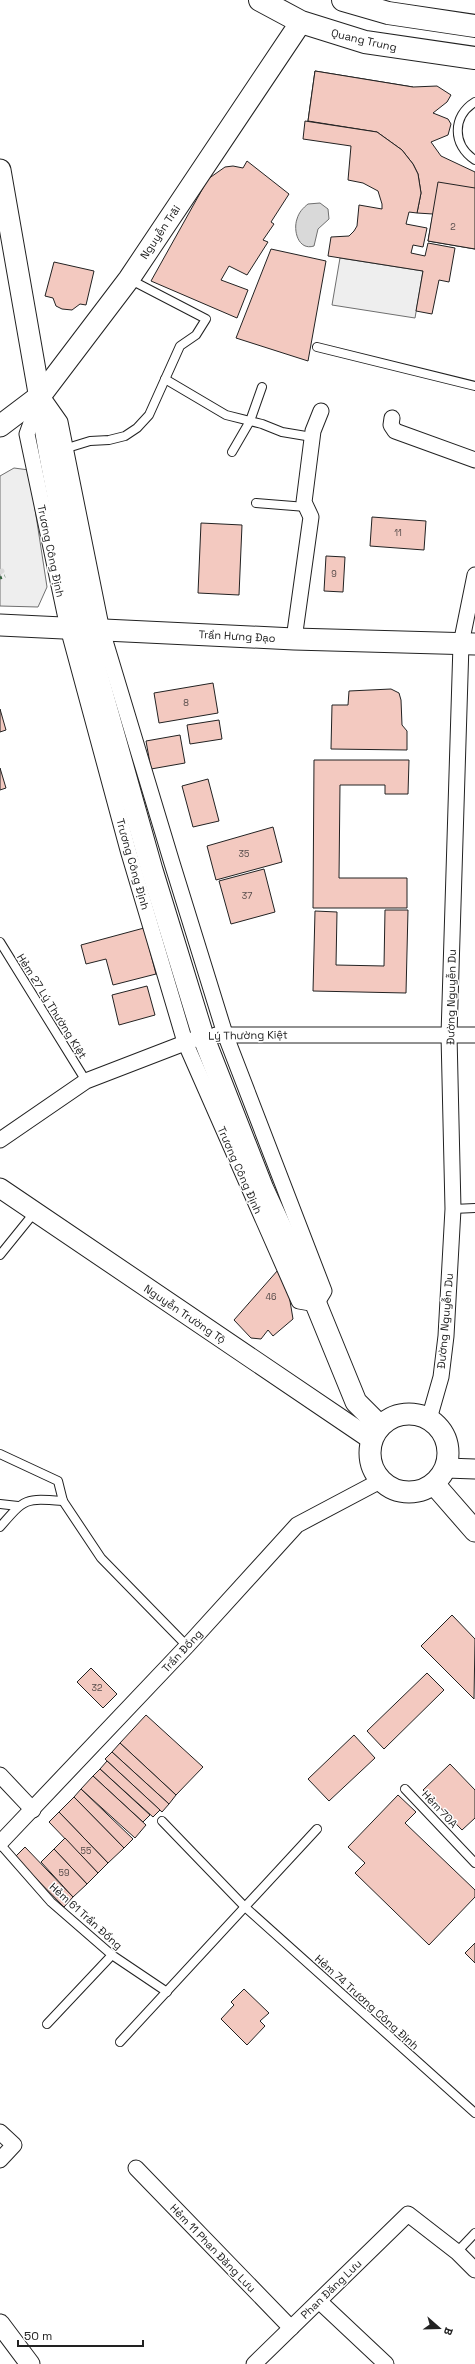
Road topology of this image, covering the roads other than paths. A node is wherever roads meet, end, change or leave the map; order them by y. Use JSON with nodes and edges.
{"nodes":[{"id":1,"x":260,"y":0,"type":"edge"},
{"id":2,"x":343,"y":0,"type":"edge"},
{"id":3,"x":301,"y":22,"type":"junction"},
{"id":4,"x":475,"y":26,"type":"edge"},
{"id":5,"x":475,"y":58,"type":"edge"},
{"id":6,"x":475,"y":102,"type":"edge"},
{"id":7,"x":475,"y":160,"type":"edge"},
{"id":8,"x":0,"y":170,"type":"edge"},
{"id":9,"x":129,"y":279,"type":"junction"},
{"id":10,"x":317,"y":348,"type":"dead end"},
{"id":11,"x":165,"y":379,"type":"junction"},
{"id":12,"x":475,"y":386,"type":"edge"},
{"id":13,"x":262,"y":387,"type":"dead end"},
{"id":14,"x":41,"y":395,"type":"junction"},
{"id":15,"x":321,"y":411,"type":"dead end"},
{"id":16,"x":392,"y":418,"type":"dead end"},
{"id":17,"x":250,"y":421,"type":"junction"},
{"id":18,"x":0,"y":426,"type":"edge"},
{"id":19,"x":312,"y":437,"type":"junction"},
{"id":20,"x":64,"y":449,"type":"junction"},
{"id":21,"x":232,"y":452,"type":"dead end"},
{"id":22,"x":475,"y":460,"type":"edge"},
{"id":23,"x":256,"y":503,"type":"dead end"},
{"id":24,"x":306,"y":507,"type":"junction"},
{"id":25,"x":475,"y":575,"type":"edge"},
{"id":26,"x":0,"y":625,"type":"edge"},
{"id":27,"x":85,"y":629,"type":"junction"},
{"id":28,"x":294,"y":639,"type":"junction"},
{"id":29,"x":468,"y":644,"type":"edge"},
{"id":30,"x":172,"y":863,"type":"junction"},
{"id":31,"x":149,"y":880,"type":"junction"},
{"id":32,"x":0,"y":942,"type":"edge"},
{"id":33,"x":225,"y":1034,"type":"junction"},
{"id":34,"x":449,"y":1035,"type":"junction"},
{"id":35,"x":475,"y":1035,"type":"edge"},
{"id":36,"x":194,"y":1039,"type":"junction"},
{"id":37,"x":86,"y":1081,"type":"junction"},
{"id":38,"x":0,"y":1140,"type":"edge"},
{"id":39,"x":283,"y":1180,"type":"junction"},
{"id":40,"x":0,"y":1188,"type":"edge"},
{"id":41,"x":257,"y":1192,"type":"junction"},
{"id":42,"x":475,"y":1208,"type":"edge"},
{"id":43,"x":453,"y":1209,"type":"junction"},
{"id":44,"x":34,"y":1213,"type":"junction"},
{"id":45,"x":0,"y":1255,"type":"edge"},
{"id":46,"x":316,"y":1304,"type":"junction"},
{"id":47,"x":429,"y":1419,"type":"junction"},
{"id":48,"x":376,"y":1433,"type":"junction"},
{"id":49,"x":0,"y":1454,"type":"edge"},
{"id":50,"x":475,"y":1469,"type":"edge"},
{"id":51,"x":440,"y":1476,"type":"junction"},
{"id":52,"x":380,"y":1481,"type":"junction"},
{"id":53,"x":63,"y":1501,"type":"junction"},
{"id":54,"x":0,"y":1504,"type":"edge"},
{"id":55,"x":18,"y":1506,"type":"junction"},
{"id":56,"x":0,"y":1527,"type":"edge"},
{"id":57,"x":475,"y":1531,"type":"edge"},
{"id":58,"x":187,"y":1646,"type":"junction"},
{"id":59,"x":0,"y":1775,"type":"edge"},
{"id":60,"x":405,"y":1789,"type":"dead end"},
{"id":61,"x":33,"y":1810,"type":"junction"},
{"id":62,"x":162,"y":1821,"type":"dead end"},
{"id":63,"x":317,"y":1829,"type":"dead end"},
{"id":64,"x":0,"y":1844,"type":"edge"},
{"id":65,"x":475,"y":1863,"type":"edge"},
{"id":66,"x":245,"y":1907,"type":"junction"},
{"id":67,"x":112,"y":1955,"type":"junction"},
{"id":68,"x":167,"y":1992,"type":"junction"},
{"id":69,"x":47,"y":2024,"type":"dead end"},
{"id":70,"x":120,"y":2042,"type":"dead end"},
{"id":71,"x":475,"y":2113,"type":"edge"},
{"id":72,"x":0,"y":2132,"type":"edge"},
{"id":73,"x":0,"y":2160,"type":"edge"},
{"id":74,"x":136,"y":2168,"type":"dead end"},
{"id":75,"x":475,"y":2233,"type":"edge"},
{"id":76,"x":457,"y":2252,"type":"junction"},
{"id":77,"x":475,"y":2270,"type":"edge"},
{"id":78,"x":319,"y":2301,"type":"junction"},
{"id":79,"x":0,"y":2324,"type":"edge"},
{"id":80,"x":291,"y":2328,"type":"junction"},
{"id":81,"x":28,"y":2363,"type":"edge"},
{"id":82,"x":254,"y":2364,"type":"edge"},
{"id":83,"x":386,"y":2364,"type":"edge"}],
"edges":[{"from":1,"to":3,"type":"main road","name":"Quang Trung"},
{"from":2,"to":4,"type":"main road"},
{"from":3,"to":5,"type":"main road","name":"Quang Trung"},
{"from":3,"to":9,"type":"main road","name":"Nguyễn Trãi"},
{"from":6,"to":7,"type":"lane"},
{"from":8,"to":14,"type":"main road","name":"Trương Công Định"},
{"from":9,"to":11,"type":"lane"},
{"from":9,"to":14,"type":"main road","name":"Nguyễn Trãi"},
{"from":10,"to":12,"type":"lane"},
{"from":11,"to":17,"type":"lane"},
{"from":11,"to":20,"type":"lane"},
{"from":13,"to":17,"type":"lane"},
{"from":14,"to":18,"type":"main road","name":"Nguyễn Trãi"},
{"from":14,"to":20,"type":"street","name":"Trương Công Định"},
{"from":14,"to":27,"type":"main road","name":"Trương Công Định"},
{"from":15,"to":19,"type":"street"},
{"from":16,"to":22,"type":"street"},
{"from":17,"to":19,"type":"lane"},
{"from":17,"to":21,"type":"lane"},
{"from":19,"to":24,"type":"street"},
{"from":20,"to":27,"type":"street","name":"Trương Công Định"},
{"from":23,"to":24,"type":"lane"},
{"from":24,"to":28,"type":"street"},
{"from":25,"to":29,"type":"street","name":"Đường Nguyễn Du"},
{"from":26,"to":27,"type":"main road","name":"Trần Hưng Đạo"},
{"from":27,"to":28,"type":"main road","name":"Trần Hưng Đạo"},
{"from":27,"to":30,"type":"street","name":"Trương Công Định"},
{"from":27,"to":31,"type":"main road","name":"Trương Công Định"},
{"from":28,"to":29,"type":"main road","name":"Trần Hưng Đạo"},
{"from":29,"to":34,"type":"street","name":"Đường Nguyễn Du"},
{"from":30,"to":31,"type":"street"},
{"from":30,"to":33,"type":"street","name":"Trương Công Định"},
{"from":31,"to":36,"type":"main road","name":"Trương Công Định"},
{"from":32,"to":37,"type":"lane","name":"Hẻm 27 Lý Thường Kiệt"},
{"from":33,"to":34,"type":"street","name":"Lý Thường Kiệt"},
{"from":33,"to":36,"type":"street","name":"Lý Thường Kiệt"},
{"from":33,"to":39,"type":"street","name":"Trương Công Định"},
{"from":34,"to":35,"type":"street","name":"Lý Thường Kiệt"},
{"from":34,"to":43,"type":"street","name":"Đường Nguyễn Du"},
{"from":36,"to":37,"type":"street","name":"Lý Thường Kiệt"},
{"from":36,"to":41,"type":"main road","name":"Trương Công Định"},
{"from":37,"to":38,"type":"street","name":"Lý Thường Kiệt"},
{"from":39,"to":41,"type":"street"},
{"from":39,"to":46,"type":"street","name":"Trương Công Định"},
{"from":40,"to":44,"type":"street","name":"Nguyễn Trường Tộ"},
{"from":41,"to":46,"type":"main road","name":"Trương Công Định"},
{"from":42,"to":43,"type":"lane"},
{"from":43,"to":47,"type":"street","name":"Đường Nguyễn Du"},
{"from":44,"to":45,"type":"lane"},
{"from":44,"to":48,"type":"street","name":"Nguyễn Trường Tộ"},
{"from":46,"to":48,"type":"main road","name":"Trương Công Định"},
{"from":47,"to":48,"type":"main road"},
{"from":47,"to":51,"type":"main road"},
{"from":48,"to":52,"type":"main road"},
{"from":49,"to":53,"type":"lane"},
{"from":50,"to":51,"type":"street"},
{"from":51,"to":52,"type":"main road"},
{"from":51,"to":57,"type":"main road"},
{"from":52,"to":58,"type":"street","name":"Trần Đồng"},
{"from":53,"to":55,"type":"lane"},
{"from":53,"to":58,"type":"lane"},
{"from":54,"to":55,"type":"lane"},
{"from":55,"to":56,"type":"lane"},
{"from":58,"to":61,"type":"street","name":"Trần Đồng"},
{"from":59,"to":61,"type":"street"},
{"from":60,"to":65,"type":"lane","name":"Hẻm 70A"},
{"from":61,"to":64,"type":"street","name":"Trần Đồng"},
{"from":62,"to":66,"type":"lane"},
{"from":63,"to":66,"type":"lane"},
{"from":64,"to":67,"type":"lane","name":"Hẻm 61 Trần Đồng"},
{"from":66,"to":68,"type":"lane"},
{"from":66,"to":71,"type":"lane","name":"Hẻm 74 Trương Công Định"},
{"from":67,"to":68,"type":"lane","name":"Hẻm 61 Trần Đồng"},
{"from":67,"to":69,"type":"lane"},
{"from":68,"to":70,"type":"lane"},
{"from":72,"to":73,"type":"street"},
{"from":74,"to":80,"type":"street","name":"Hẻm 11 Phan Đăng Lưu"},
{"from":75,"to":76,"type":"lane"},
{"from":76,"to":77,"type":"street"},
{"from":76,"to":78,"type":"street","name":"Phan Đăng Lưu"},
{"from":78,"to":80,"type":"street","name":"Phan Đăng Lưu"},
{"from":78,"to":83,"type":"street"},
{"from":79,"to":81,"type":"street"},
{"from":80,"to":82,"type":"street","name":"Phan Đăng Lưu"}]}
